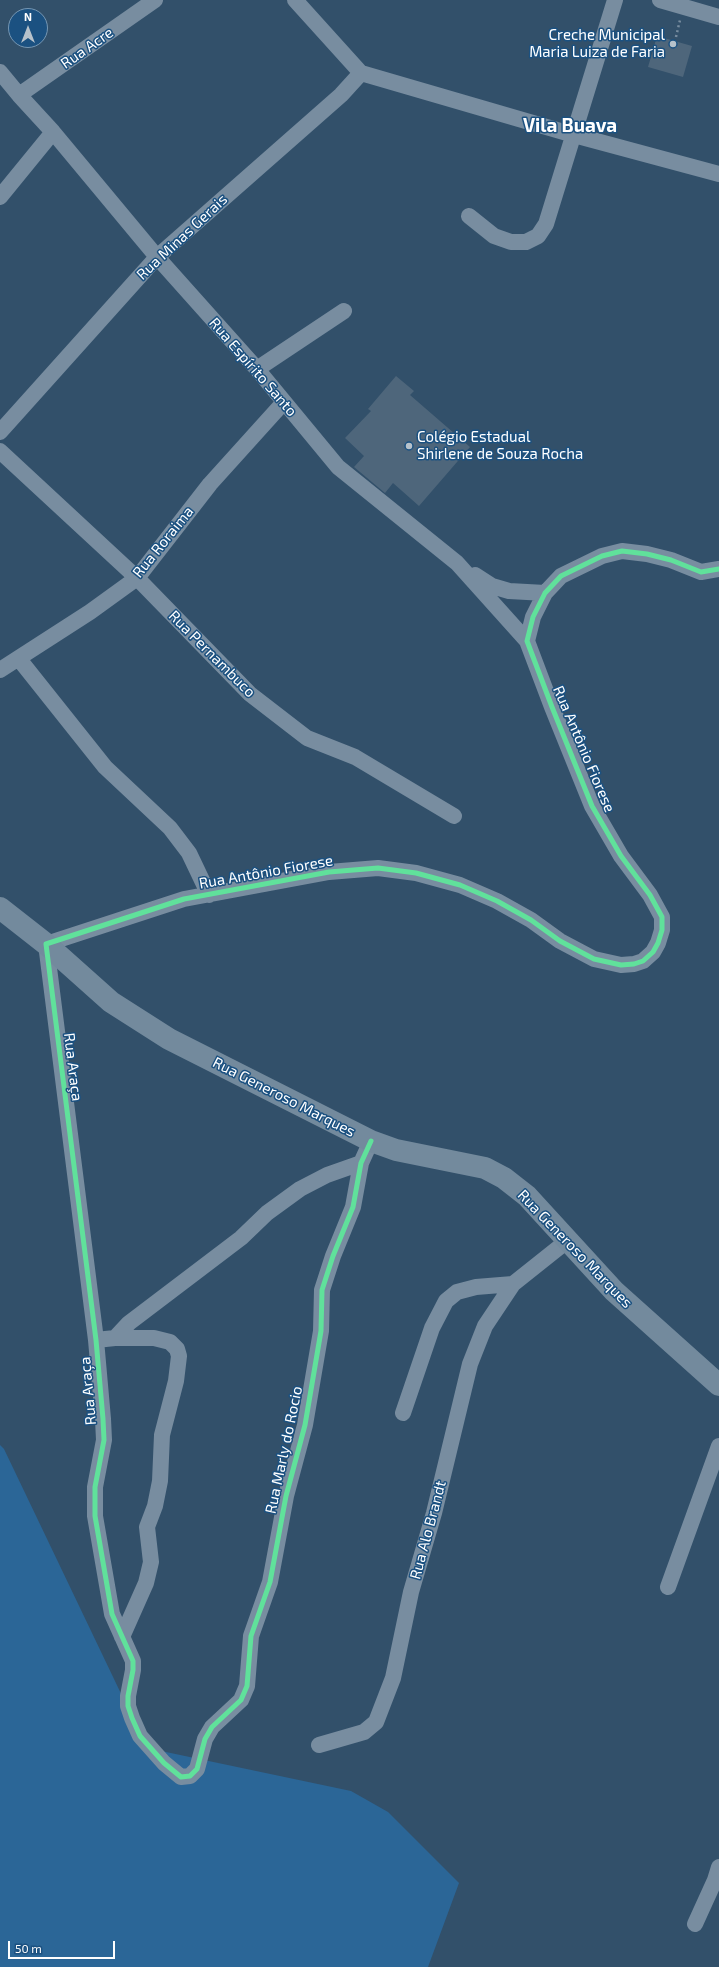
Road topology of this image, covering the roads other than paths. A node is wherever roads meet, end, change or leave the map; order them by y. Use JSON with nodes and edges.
{"nodes":[{"id":1,"x":155,"y":0,"type":"edge"},
{"id":2,"x":296,"y":0,"type":"edge"},
{"id":3,"x":615,"y":0,"type":"edge"},
{"id":4,"x":660,"y":0,"type":"edge"},
{"id":5,"x":719,"y":17,"type":"edge"},
{"id":6,"x":0,"y":72,"type":"edge"},
{"id":7,"x":361,"y":73,"type":"junction"},
{"id":8,"x":19,"y":95,"type":"junction"},
{"id":9,"x":53,"y":132,"type":"junction"},
{"id":10,"x":574,"y":135,"type":"junction"},
{"id":11,"x":719,"y":174,"type":"edge"},
{"id":12,"x":0,"y":197,"type":"edge"},
{"id":13,"x":469,"y":216,"type":"dead end"},
{"id":14,"x":157,"y":256,"type":"junction"},
{"id":15,"x":344,"y":311,"type":"dead end"},
{"id":16,"x":257,"y":369,"type":"junction"},
{"id":17,"x":284,"y":402,"type":"junction"},
{"id":18,"x":0,"y":432,"type":"edge"},
{"id":19,"x":0,"y":451,"type":"edge"},
{"id":20,"x":457,"y":563,"type":"junction"},
{"id":21,"x":719,"y":569,"type":"edge"},
{"id":22,"x":137,"y":578,"type":"junction"},
{"id":23,"x":545,"y":593,"type":"junction"},
{"id":24,"x":527,"y":641,"type":"junction"},
{"id":25,"x":19,"y":659,"type":"junction"},
{"id":26,"x":0,"y":670,"type":"edge"},
{"id":27,"x":454,"y":816,"type":"dead end"},
{"id":28,"x":209,"y":894,"type":"junction"},
{"id":29,"x":0,"y":908,"type":"edge"},
{"id":30,"x":46,"y":944,"type":"junction"},
{"id":31,"x":371,"y":1141,"type":"junction"},
{"id":32,"x":361,"y":1163,"type":"junction"},
{"id":33,"x":567,"y":1241,"type":"junction"},
{"id":34,"x":513,"y":1284,"type":"junction"},
{"id":35,"x":114,"y":1338,"type":"junction"},
{"id":36,"x":96,"y":1340,"type":"junction"},
{"id":37,"x":719,"y":1385,"type":"edge"},
{"id":38,"x":403,"y":1413,"type":"dead end"},
{"id":39,"x":719,"y":1446,"type":"edge"},
{"id":40,"x":668,"y":1587,"type":"dead end"},
{"id":41,"x":122,"y":1637,"type":"junction"},
{"id":42,"x":319,"y":1745,"type":"dead end"},
{"id":43,"x":200,"y":1752,"type":"joint"},
{"id":44,"x":719,"y":1867,"type":"edge"},
{"id":45,"x":695,"y":1924,"type":"dead end"}],
"edges":[{"from":1,"to":8,"type":"street","name":"Rua Acre"},
{"from":2,"to":7,"type":"street"},
{"from":3,"to":10,"type":"street"},
{"from":4,"to":5,"type":"street"},
{"from":6,"to":8,"type":"street","name":"Rua Espírito Santo"},
{"from":7,"to":10,"type":"street"},
{"from":7,"to":14,"type":"street","name":"Rua Minas Gerais"},
{"from":8,"to":9,"type":"street","name":"Rua Espírito Santo"},
{"from":9,"to":12,"type":"street"},
{"from":9,"to":14,"type":"street","name":"Rua Espírito Santo"},
{"from":10,"to":11,"type":"street"},
{"from":10,"to":13,"type":"street"},
{"from":14,"to":16,"type":"street","name":"Rua Espírito Santo"},
{"from":14,"to":18,"type":"street","name":"Rua Minas Gerais"},
{"from":15,"to":16,"type":"street"},
{"from":16,"to":17,"type":"street","name":"Rua Espírito Santo"},
{"from":17,"to":20,"type":"street","name":"Rua Espírito Santo"},
{"from":17,"to":22,"type":"street","name":"Rua Roraima"},
{"from":19,"to":22,"type":"street","name":"Rua Pernambuco"},
{"from":20,"to":23,"type":"street"},
{"from":20,"to":24,"type":"street","name":"Rua Espírito Santo"},
{"from":21,"to":23,"type":"street"},
{"from":22,"to":25,"type":"street","name":"Rua Roraima"},
{"from":22,"to":27,"type":"street","name":"Rua Pernambuco"},
{"from":23,"to":24,"type":"street"},
{"from":24,"to":28,"type":"street","name":"Rua Antônio Fiorese"},
{"from":25,"to":26,"type":"street","name":"Rua Roraima"},
{"from":25,"to":28,"type":"street"},
{"from":28,"to":30,"type":"street","name":"Rua Antônio Fiorese"},
{"from":29,"to":30,"type":"street","name":"Rua Generoso Marques"},
{"from":30,"to":31,"type":"street","name":"Rua Generoso Marques"},
{"from":30,"to":36,"type":"street","name":"Rua Araça"},
{"from":31,"to":32,"type":"street","name":"Rua Marly do Rocio"},
{"from":31,"to":33,"type":"street","name":"Rua Generoso Marques"},
{"from":32,"to":35,"type":"street"},
{"from":32,"to":43,"type":"street","name":"Rua Marly do Rocio"},
{"from":33,"to":34,"type":"street","name":"Rua Alo Brandt"},
{"from":33,"to":37,"type":"street","name":"Rua Generoso Marques"},
{"from":34,"to":38,"type":"street"},
{"from":34,"to":42,"type":"street","name":"Rua Alo Brandt"},
{"from":35,"to":36,"type":"street"},
{"from":35,"to":41,"type":"street"},
{"from":36,"to":41,"type":"street","name":"Rua Araça"},
{"from":39,"to":40,"type":"street"},
{"from":41,"to":43,"type":"street","name":"Rua Araça"},
{"from":44,"to":45,"type":"street"}]}
